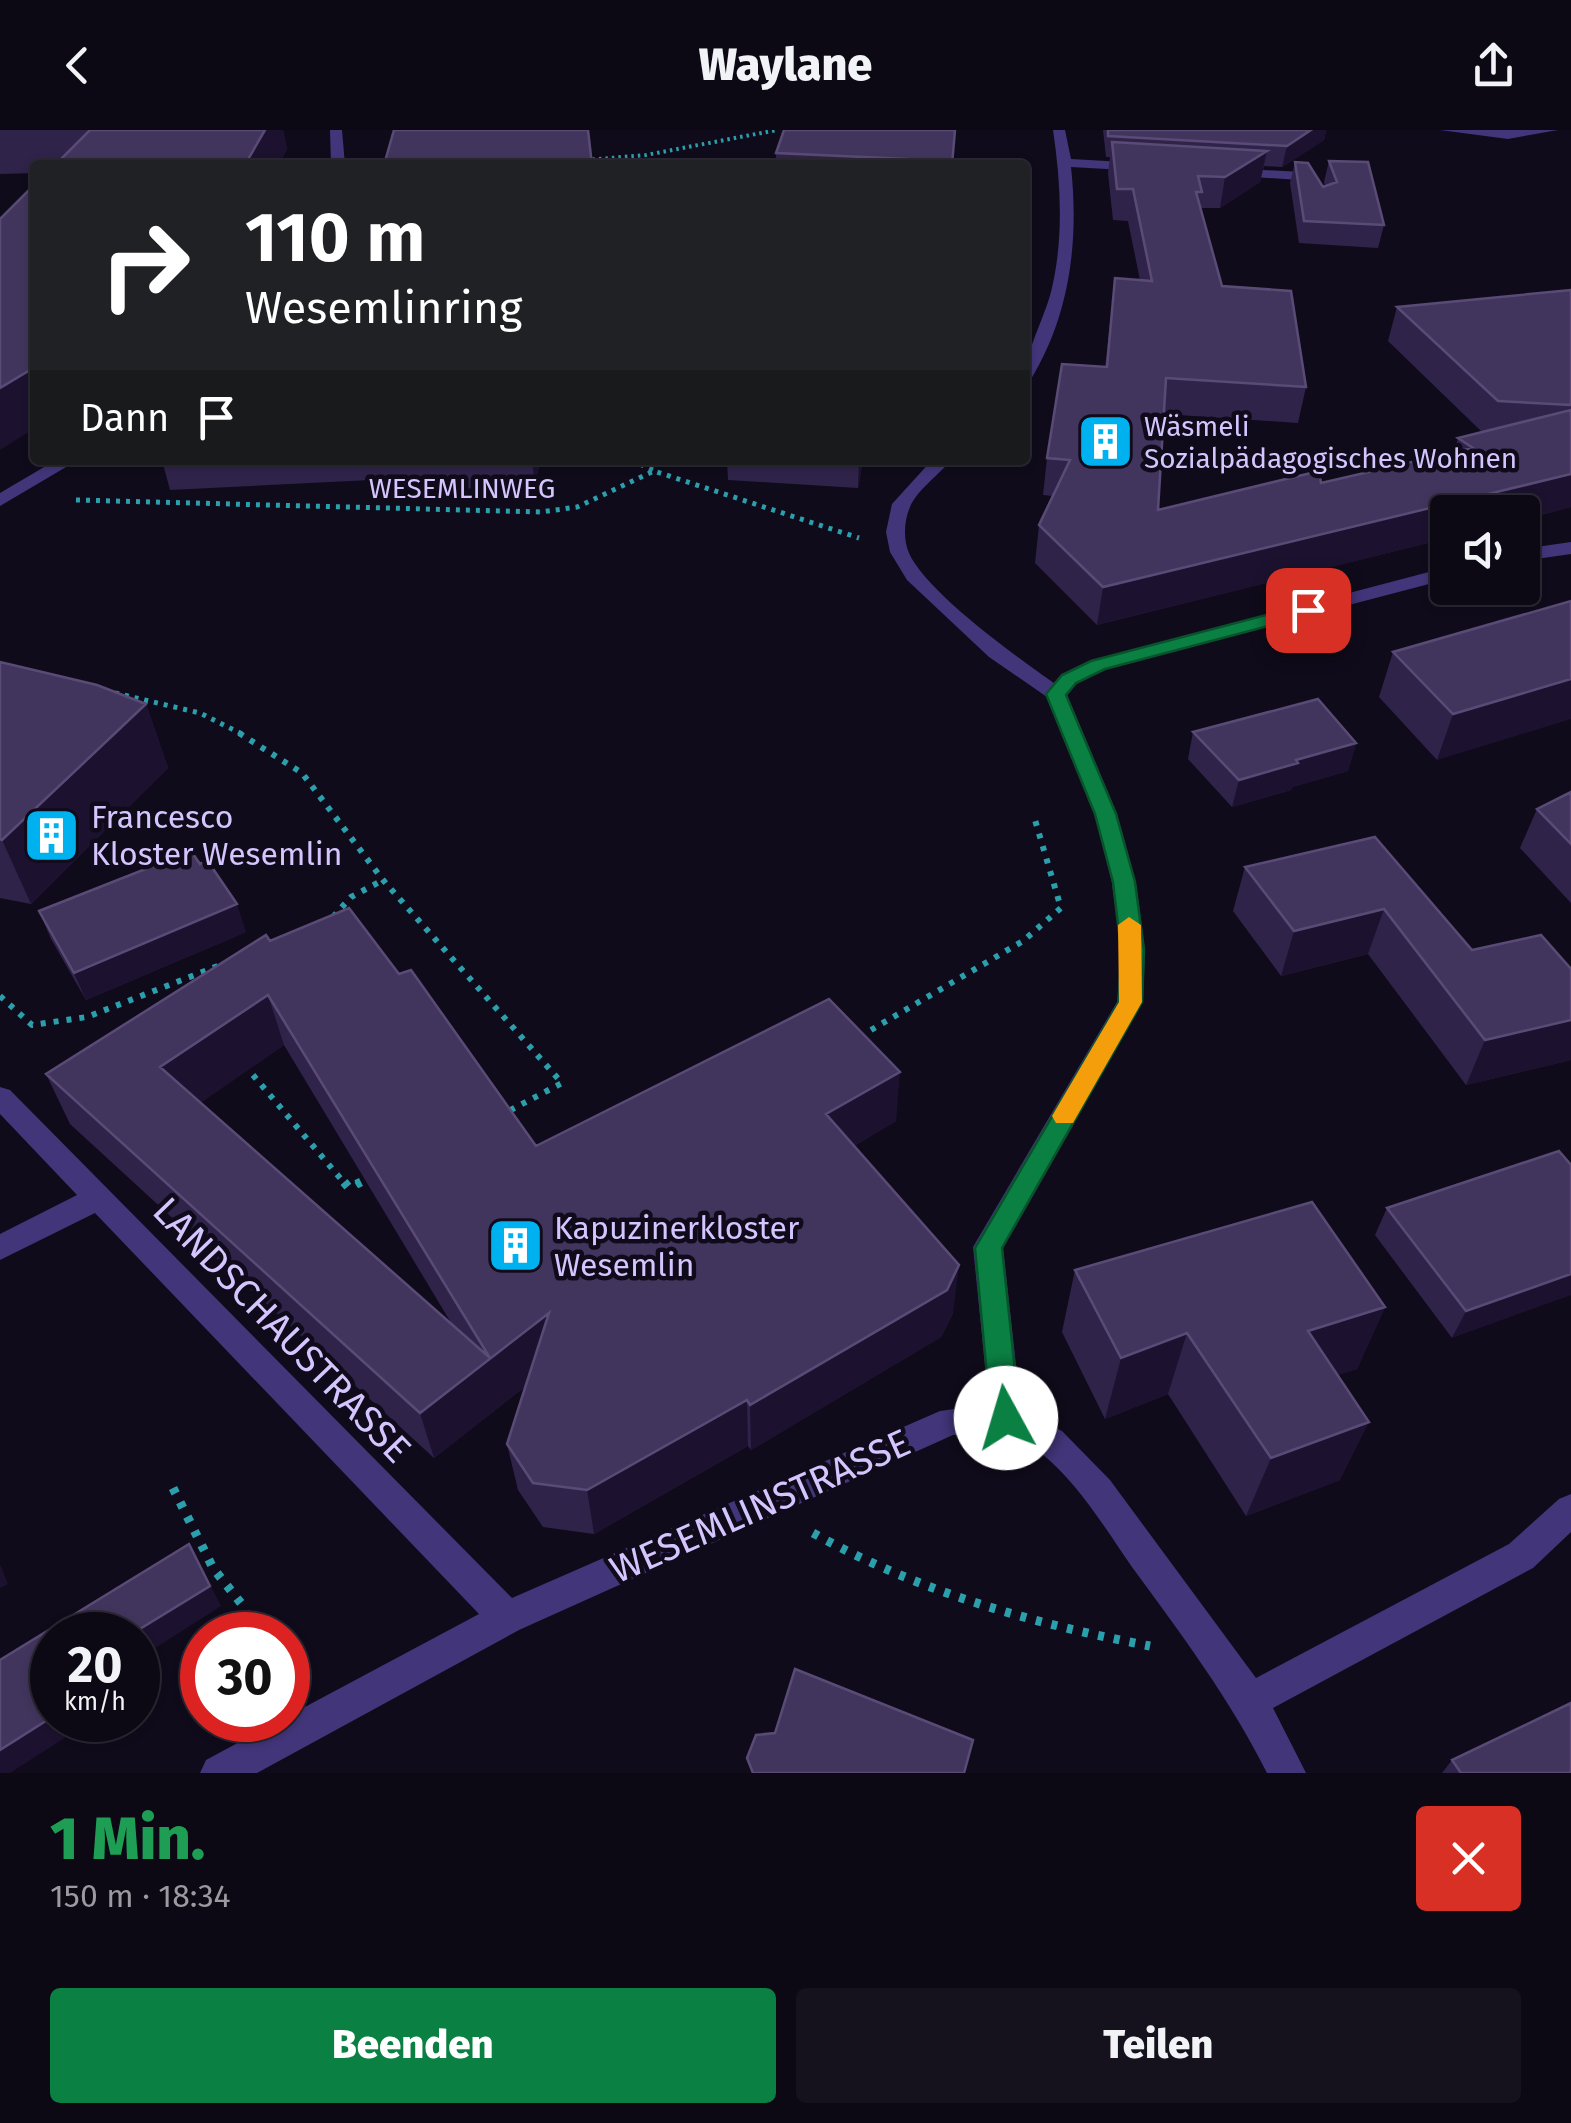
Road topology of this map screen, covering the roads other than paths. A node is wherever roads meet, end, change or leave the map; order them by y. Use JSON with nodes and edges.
{"nodes":[{"id":1,"x":336,"y":130,"type":"edge"},
{"id":2,"x":1059,"y":130,"type":"edge"},
{"id":3,"x":1446,"y":130,"type":"edge"},
{"id":4,"x":1552,"y":130,"type":"edge"},
{"id":5,"x":338,"y":160,"type":"edge"},
{"id":6,"x":1066,"y":163,"type":"junction"},
{"id":7,"x":1164,"y":168,"type":"edge"},
{"id":8,"x":1204,"y":171,"type":"edge"},
{"id":9,"x":1322,"y":202,"type":"edge"},
{"id":10,"x":1030,"y":368,"type":"edge"},
{"id":11,"x":61,"y":465,"type":"edge"},
{"id":12,"x":937,"y":465,"type":"edge"},
{"id":13,"x":2,"y":500,"type":"edge"},
{"id":14,"x":1571,"y":548,"type":"edge"},
{"id":15,"x":1540,"y":552,"type":"edge"},
{"id":16,"x":1430,"y":578,"type":"edge"},
{"id":17,"x":1056,"y":694,"type":"junction"},
{"id":18,"x":0,"y":1097,"type":"edge"},
{"id":19,"x":98,"y":1198,"type":"junction"},
{"id":20,"x":0,"y":1248,"type":"edge"},
{"id":21,"x":1006,"y":1418,"type":"junction"},
{"id":22,"x":1571,"y":1510,"type":"edge"},
{"id":23,"x":507,"y":1618,"type":"junction"},
{"id":24,"x":1250,"y":1701,"type":"junction"},
{"id":25,"x":220,"y":1773,"type":"edge"},
{"id":26,"x":1287,"y":1773,"type":"edge"}],
"edges":[{"from":1,"to":5,"type":"street"},
{"from":2,"to":6,"type":"street"},
{"from":3,"to":4,"type":"street"},
{"from":6,"to":7,"type":"street"},
{"from":6,"to":10,"type":"street"},
{"from":8,"to":9,"type":"street"},
{"from":11,"to":13,"type":"street"},
{"from":12,"to":17,"type":"street"},
{"from":14,"to":15,"type":"street"},
{"from":16,"to":17,"type":"street"},
{"from":17,"to":21,"type":"street"},
{"from":18,"to":19,"type":"street","name":"LANDSCHAUSTRASSE"},
{"from":19,"to":20,"type":"street"},
{"from":19,"to":23,"type":"street","name":"LANDSCHAUSTRASSE"},
{"from":21,"to":23,"type":"street","name":"WESEMLINSTRASSE"},
{"from":21,"to":24,"type":"street"},
{"from":22,"to":24,"type":"street"},
{"from":23,"to":25,"type":"street","name":"WESEMLINSTRASSE"},
{"from":24,"to":26,"type":"street"}]}
